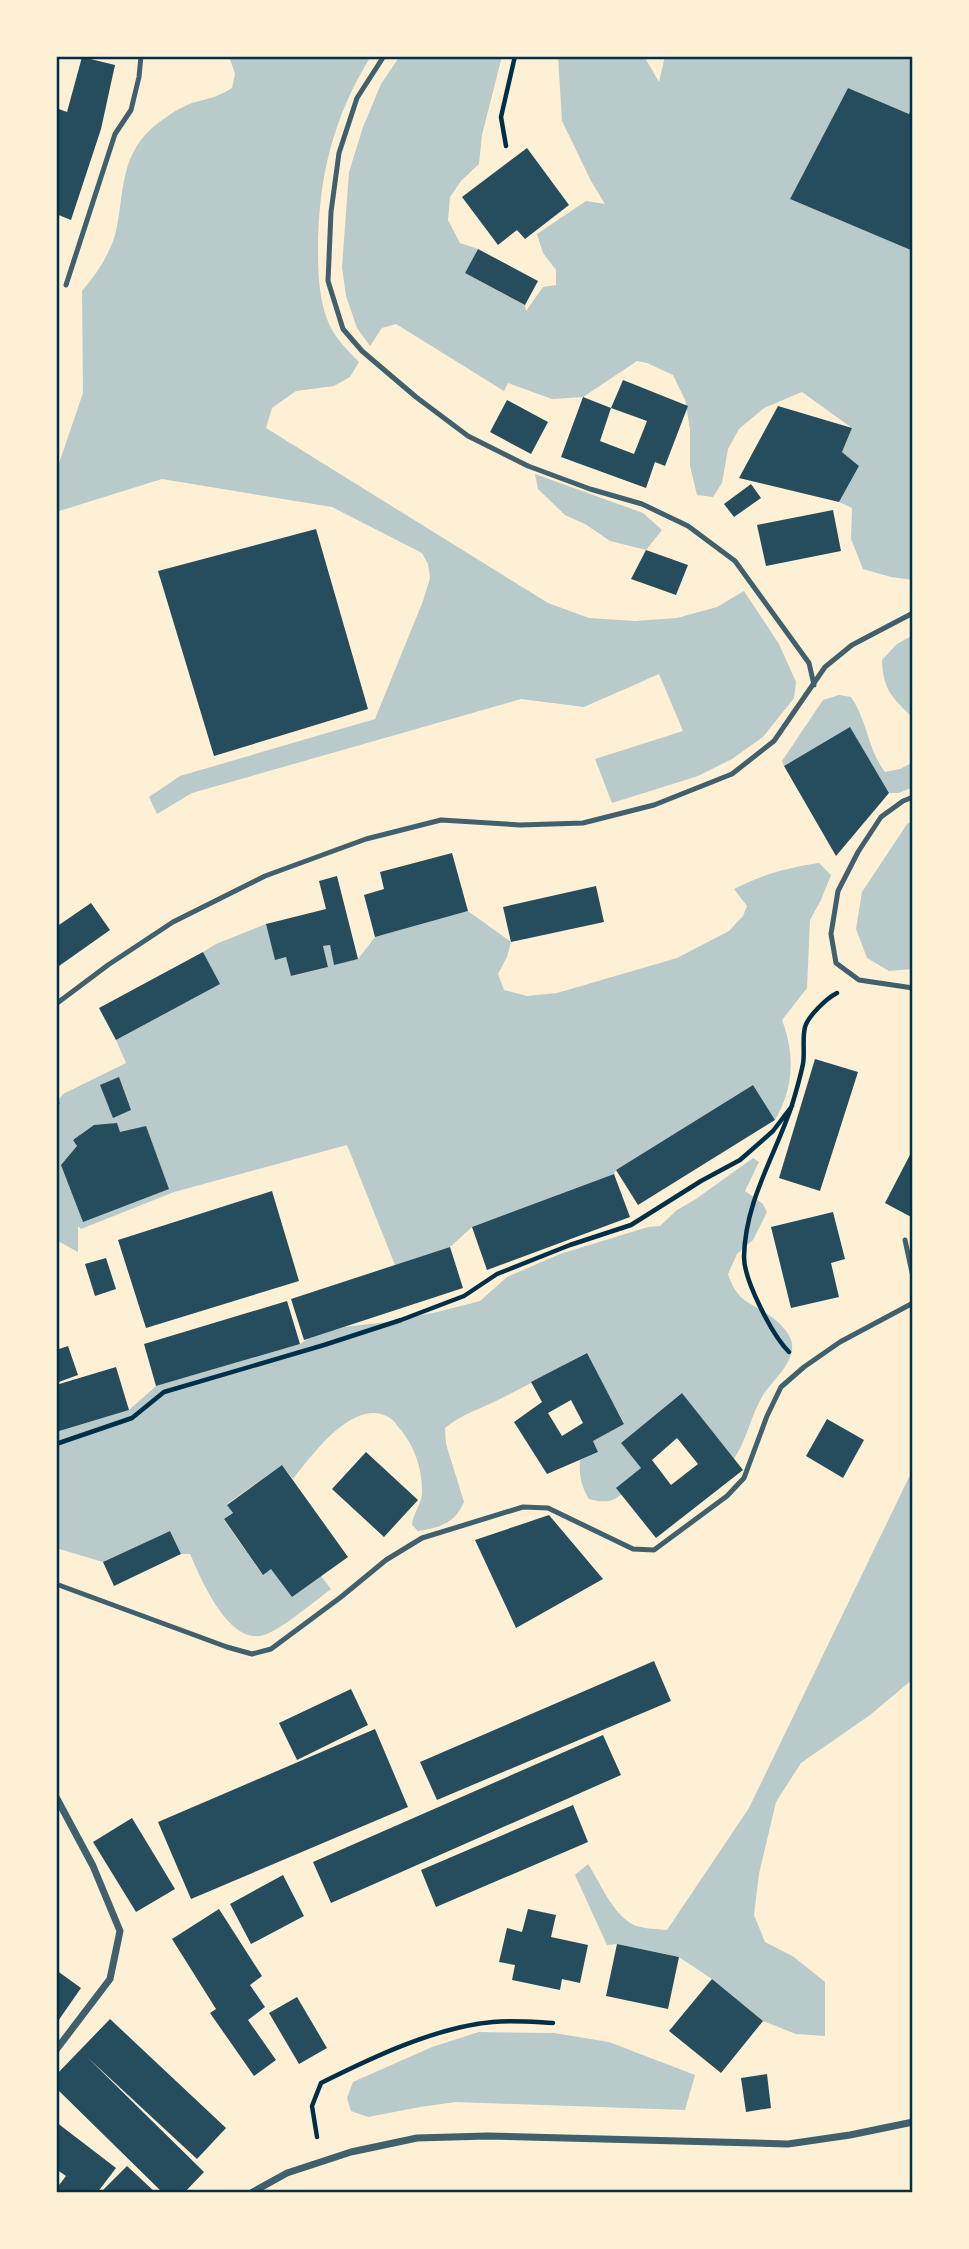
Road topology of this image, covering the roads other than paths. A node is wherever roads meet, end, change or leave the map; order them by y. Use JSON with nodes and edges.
{"nodes":[{"id":1,"x":141,"y":56,"type":"edge"},
{"id":2,"x":384,"y":56,"type":"edge"},
{"id":3,"x":66,"y":285,"type":"dead end"},
{"id":4,"x":913,"y":613,"type":"edge"},
{"id":5,"x":814,"y":685,"type":"junction"},
{"id":6,"x":913,"y":797,"type":"edge"},
{"id":7,"x":913,"y":988,"type":"edge"},
{"id":8,"x":56,"y":1004,"type":"edge"},
{"id":9,"x":905,"y":1240,"type":"dead end"},
{"id":10,"x":913,"y":1277,"type":"edge"},
{"id":11,"x":913,"y":1303,"type":"edge"},
{"id":12,"x":56,"y":1584,"type":"edge"},
{"id":13,"x":56,"y":1797,"type":"edge"},
{"id":14,"x":56,"y":2050,"type":"edge"},
{"id":15,"x":913,"y":2122,"type":"edge"},
{"id":16,"x":251,"y":2193,"type":"edge"}],
"edges":[{"from":1,"to":3,"type":"lane"},
{"from":2,"to":5,"type":"lane"},
{"from":4,"to":5,"type":"lane"},
{"from":5,"to":8,"type":"lane"},
{"from":6,"to":7,"type":"lane"},
{"from":9,"to":10,"type":"lane"},
{"from":11,"to":12,"type":"lane"},
{"from":13,"to":14,"type":"street"},
{"from":15,"to":16,"type":"street"}]}
